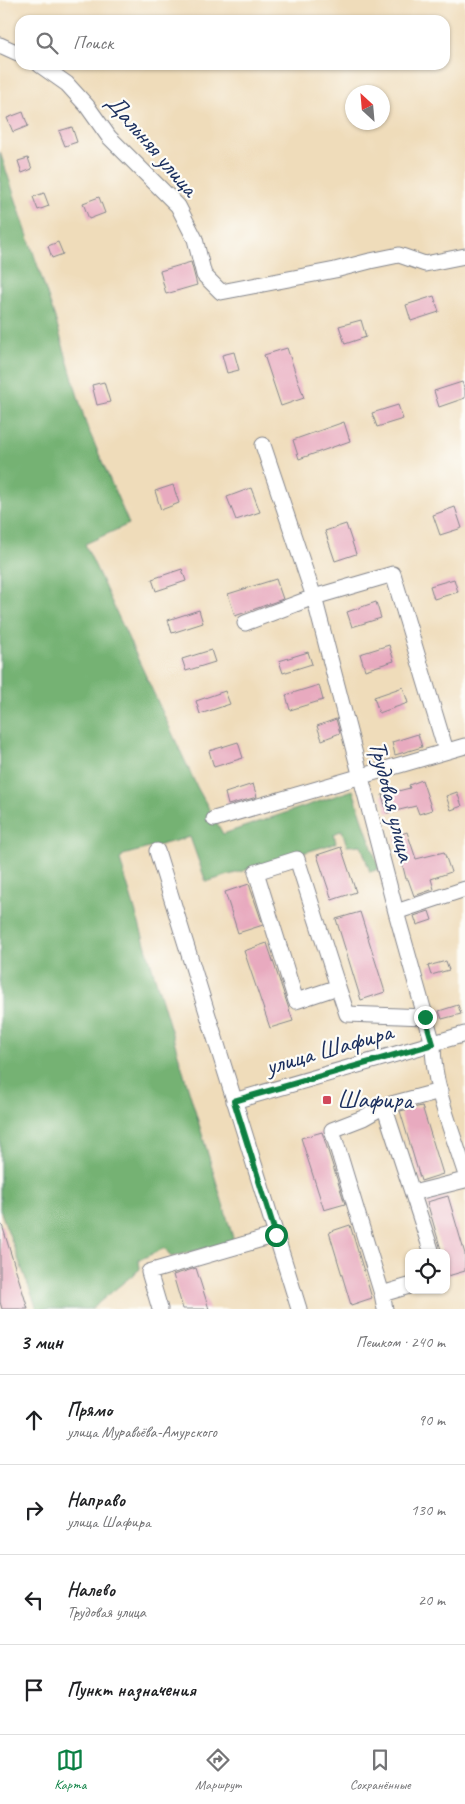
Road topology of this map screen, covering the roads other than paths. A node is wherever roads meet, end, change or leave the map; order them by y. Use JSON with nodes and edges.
{"nodes":[{"id":1,"x":0,"y":45,"type":"edge"},
{"id":2,"x":15,"y":52,"type":"edge"},
{"id":3,"x":47,"y":70,"type":"edge"},
{"id":4,"x":465,"y":256,"type":"edge"},
{"id":5,"x":263,"y":445,"type":"dead end"},
{"id":6,"x":314,"y":597,"type":"junction"},
{"id":7,"x":245,"y":622,"type":"dead end"},
{"id":8,"x":465,"y":746,"type":"edge"},
{"id":9,"x":446,"y":751,"type":"junction"},
{"id":10,"x":361,"y":776,"type":"junction"},
{"id":11,"x":214,"y":819,"type":"dead end"},
{"id":12,"x":158,"y":851,"type":"dead end"},
{"id":13,"x":465,"y":889,"type":"edge"},
{"id":14,"x":396,"y":912,"type":"junction"},
{"id":15,"x":338,"y":987,"type":"junction"},
{"id":16,"x":425,"y":1017,"type":"junction"},
{"id":17,"x":465,"y":1034,"type":"edge"},
{"id":18,"x":433,"y":1044,"type":"junction"},
{"id":19,"x":440,"y":1091,"type":"junction"},
{"id":20,"x":234,"y":1101,"type":"junction"},
{"id":21,"x":384,"y":1106,"type":"junction"},
{"id":22,"x":465,"y":1172,"type":"edge"},
{"id":23,"x":465,"y":1180,"type":"edge"},
{"id":24,"x":412,"y":1193,"type":"junction"},
{"id":25,"x":276,"y":1235,"type":"junction"},
{"id":26,"x":431,"y":1249,"type":"edge"},
{"id":27,"x":405,"y":1289,"type":"edge"},
{"id":28,"x":384,"y":1302,"type":"edge"},
{"id":29,"x":160,"y":1309,"type":"edge"},
{"id":30,"x":299,"y":1309,"type":"edge"}],
"edges":[{"from":1,"to":2,"type":"street"},
{"from":3,"to":4,"type":"street","name":"Дальняя улица"},
{"from":5,"to":6,"type":"street","name":"Трудовая улица"},
{"from":6,"to":7,"type":"street"},
{"from":6,"to":9,"type":"street"},
{"from":6,"to":10,"type":"street","name":"Трудовая улица"},
{"from":8,"to":9,"type":"street"},
{"from":9,"to":10,"type":"street"},
{"from":10,"to":11,"type":"street"},
{"from":10,"to":14,"type":"street","name":"Трудовая улица"},
{"from":12,"to":20,"type":"street"},
{"from":13,"to":14,"type":"street"},
{"from":14,"to":16,"type":"street","name":"Трудовая улица"},
{"from":15,"to":15,"type":"street"},
{"from":15,"to":16,"type":"street"},
{"from":16,"to":18,"type":"street","name":"Трудовая улица"},
{"from":17,"to":18,"type":"street","name":"улица Шафира"},
{"from":18,"to":19,"type":"street","name":"Трудовая улица"},
{"from":18,"to":20,"type":"street","name":"улица Шафира"},
{"from":19,"to":21,"type":"street"},
{"from":19,"to":22,"type":"street","name":"Трудовая улица"},
{"from":20,"to":25,"type":"street"},
{"from":21,"to":24,"type":"street"},
{"from":21,"to":28,"type":"street"},
{"from":23,"to":24,"type":"street"},
{"from":24,"to":26,"type":"street"},
{"from":25,"to":29,"type":"street"},
{"from":25,"to":30,"type":"street"},
{"from":27,"to":28,"type":"street"}]}
